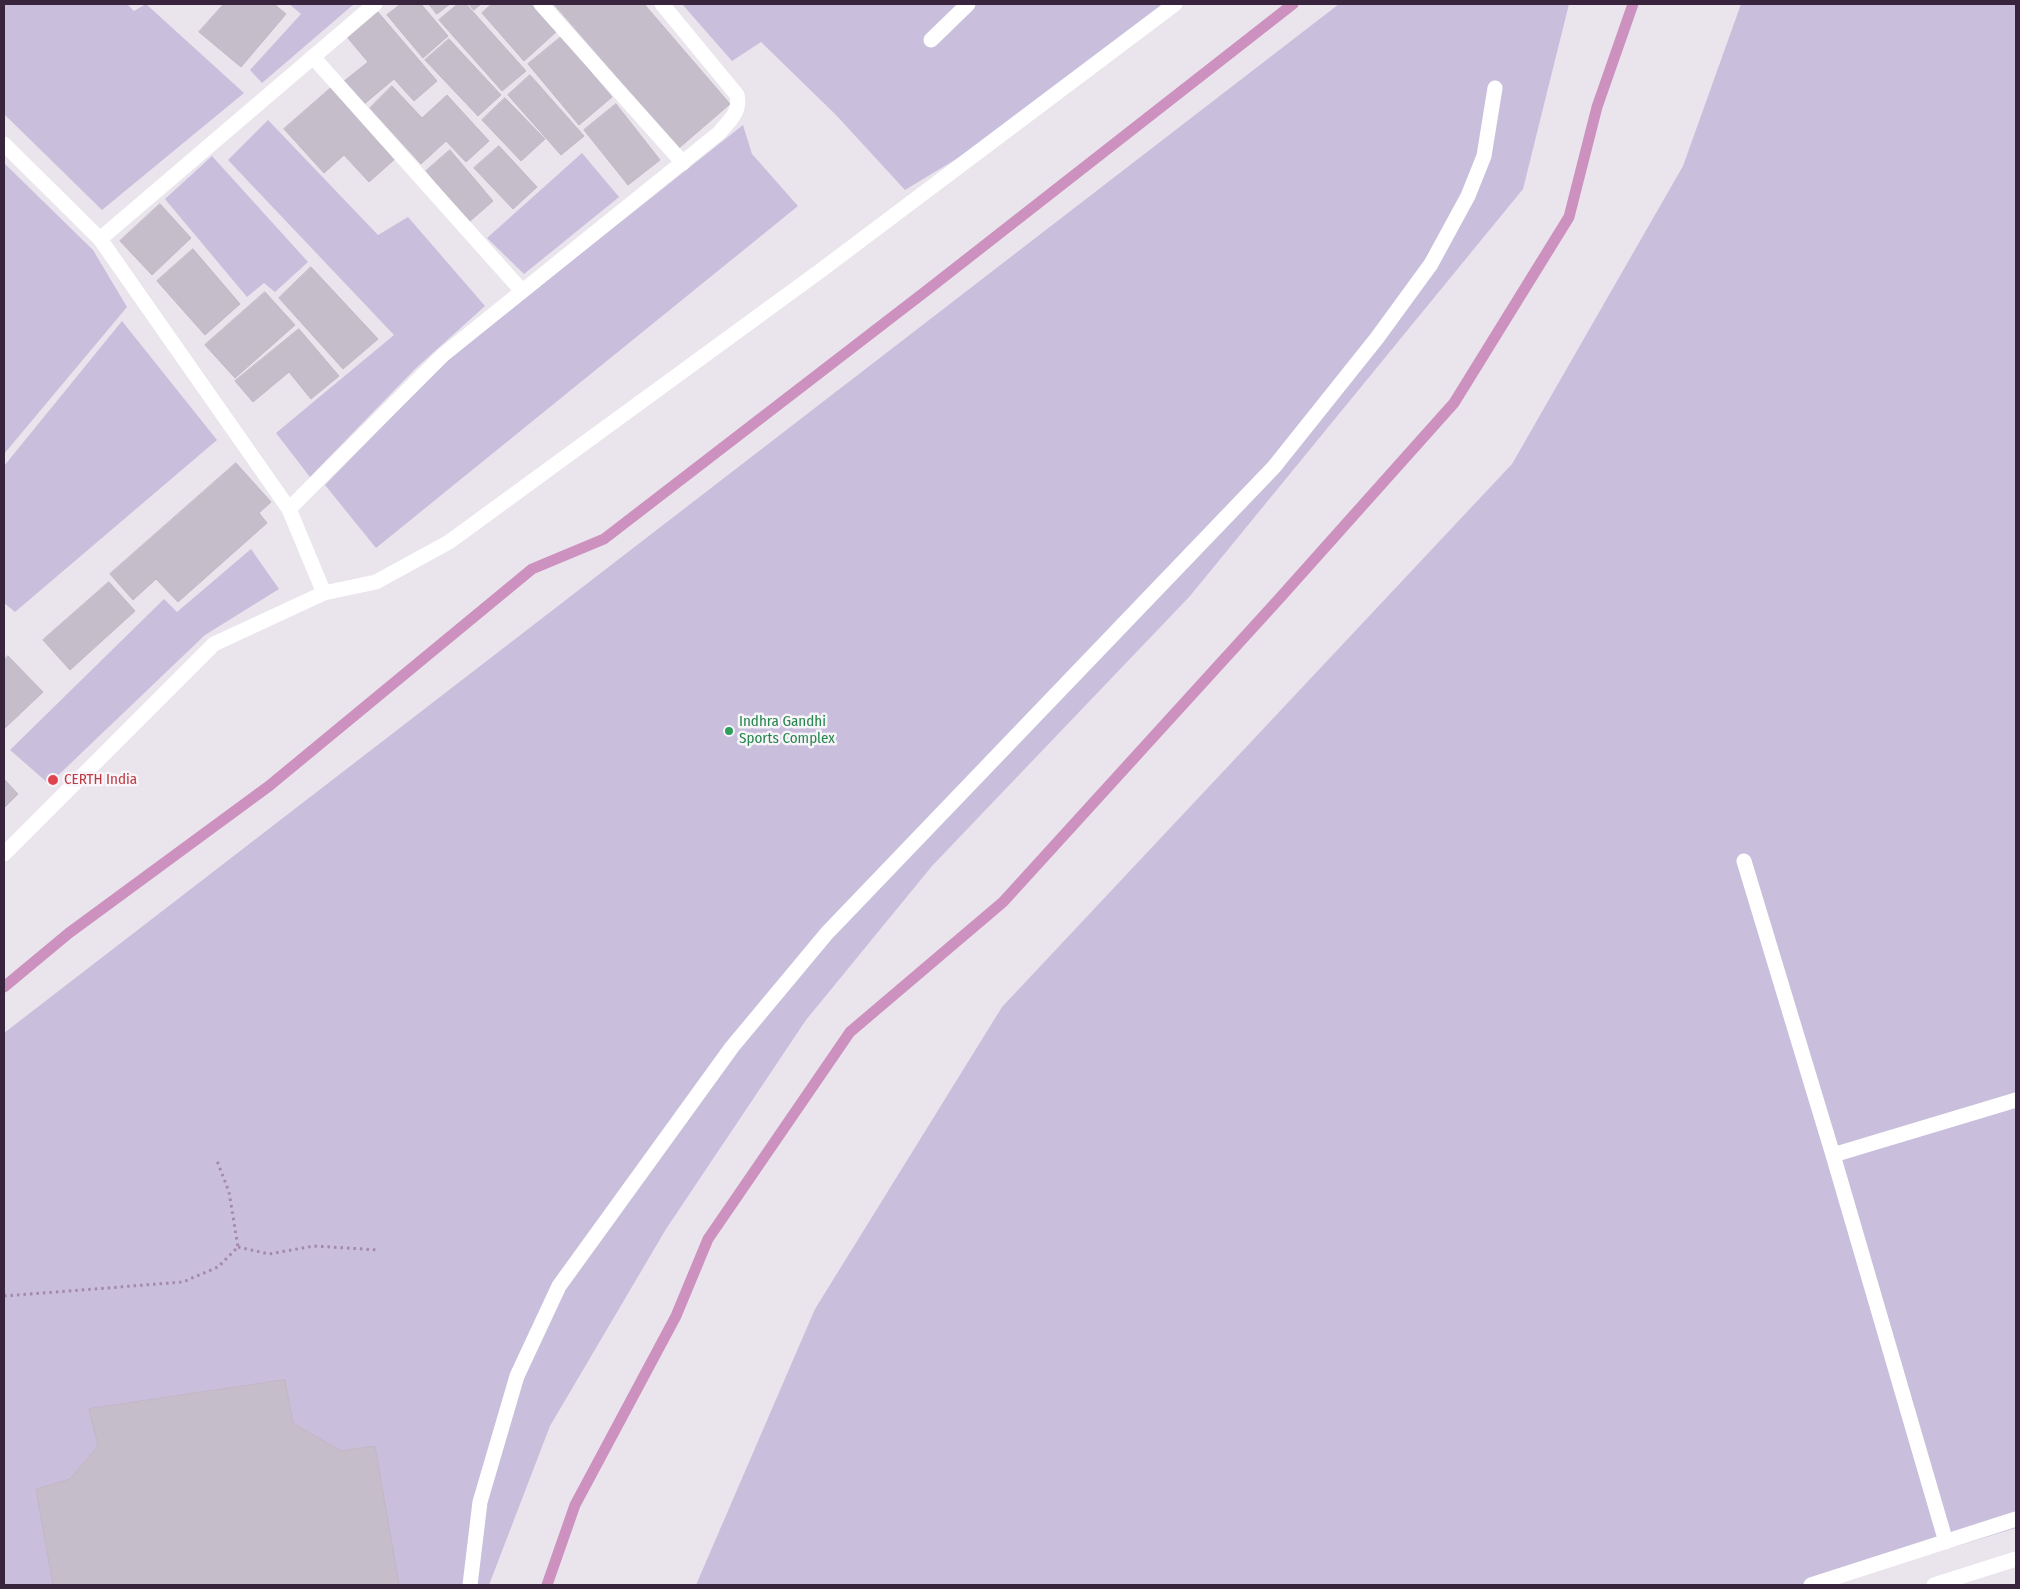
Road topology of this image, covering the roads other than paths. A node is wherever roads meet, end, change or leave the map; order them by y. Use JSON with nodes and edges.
{"nodes":[{"id":1,"x":375,"y":4,"type":"edge"},
{"id":2,"x":540,"y":4,"type":"edge"},
{"id":3,"x":662,"y":4,"type":"edge"},
{"id":4,"x":968,"y":4,"type":"edge"},
{"id":5,"x":1175,"y":4,"type":"edge"},
{"id":6,"x":931,"y":40,"type":"dead end"},
{"id":7,"x":313,"y":57,"type":"junction"},
{"id":8,"x":1495,"y":88,"type":"dead end"},
{"id":9,"x":4,"y":144,"type":"edge"},
{"id":10,"x":683,"y":163,"type":"junction"},
{"id":11,"x":100,"y":239,"type":"junction"},
{"id":12,"x":522,"y":291,"type":"junction"},
{"id":13,"x":289,"y":509,"type":"junction"},
{"id":14,"x":324,"y":593,"type":"junction"},
{"id":15,"x":4,"y":854,"type":"edge"},
{"id":16,"x":1744,"y":862,"type":"dead end"},
{"id":17,"x":2016,"y":1100,"type":"edge"},
{"id":18,"x":1833,"y":1155,"type":"junction"},
{"id":19,"x":2016,"y":1519,"type":"edge"},
{"id":20,"x":1946,"y":1542,"type":"junction"},
{"id":21,"x":2016,"y":1559,"type":"edge"},
{"id":22,"x":470,"y":1585,"type":"edge"},
{"id":23,"x":1811,"y":1585,"type":"edge"},
{"id":24,"x":1934,"y":1585,"type":"edge"}],
"edges":[{"from":1,"to":7,"type":"street"},
{"from":2,"to":10,"type":"street"},
{"from":3,"to":10,"type":"street"},
{"from":4,"to":6,"type":"street"},
{"from":5,"to":14,"type":"street"},
{"from":7,"to":11,"type":"street"},
{"from":7,"to":12,"type":"street"},
{"from":8,"to":22,"type":"street"},
{"from":9,"to":11,"type":"street"},
{"from":10,"to":12,"type":"street"},
{"from":11,"to":13,"type":"street"},
{"from":12,"to":13,"type":"street"},
{"from":13,"to":14,"type":"street"},
{"from":14,"to":15,"type":"street"},
{"from":16,"to":18,"type":"street"},
{"from":17,"to":18,"type":"street"},
{"from":18,"to":20,"type":"street"},
{"from":19,"to":20,"type":"street"},
{"from":20,"to":23,"type":"street"},
{"from":21,"to":24,"type":"street"}]}
